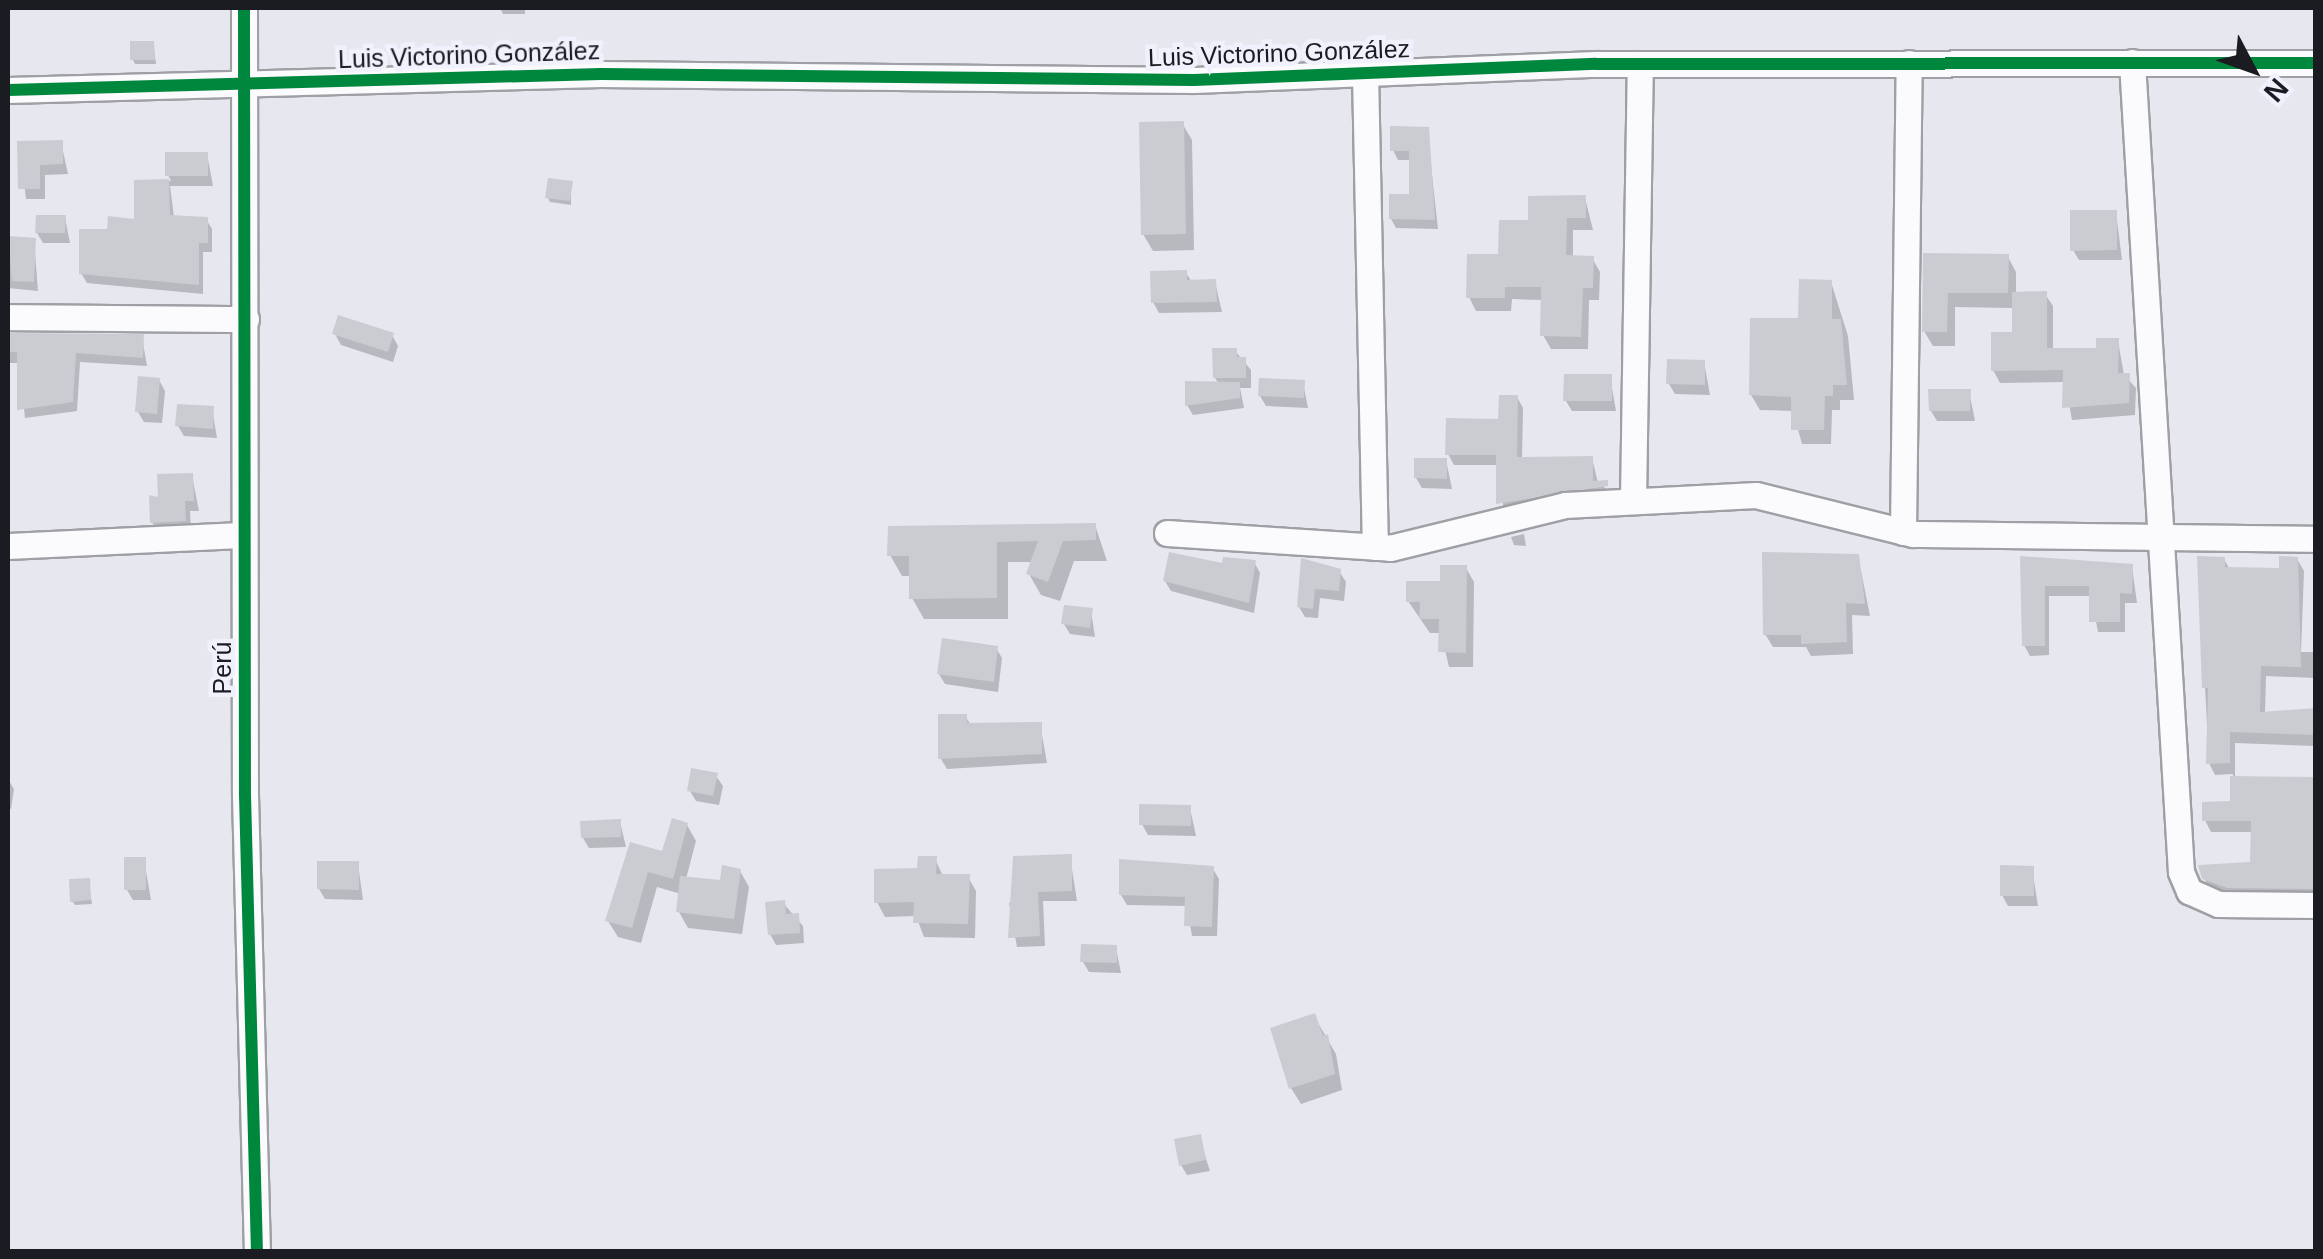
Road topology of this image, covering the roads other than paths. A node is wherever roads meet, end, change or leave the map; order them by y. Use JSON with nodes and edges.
{"nodes":[{"id":1,"x":244,"y":8,"type":"edge"},
{"id":2,"x":2132,"y":62,"type":"junction"},
{"id":3,"x":1910,"y":63,"type":"junction"},
{"id":4,"x":1640,"y":64,"type":"junction"},
{"id":5,"x":2316,"y":64,"type":"edge"},
{"id":6,"x":1365,"y":73,"type":"junction"},
{"id":7,"x":244,"y":84,"type":"junction"},
{"id":8,"x":8,"y":90,"type":"edge"},
{"id":9,"x":8,"y":317,"type":"edge"},
{"id":10,"x":246,"y":319,"type":"junction"},
{"id":11,"x":1634,"y":502,"type":"junction"},
{"id":12,"x":1167,"y":532,"type":"dead end"},
{"id":13,"x":1903,"y":532,"type":"junction"},
{"id":14,"x":244,"y":535,"type":"junction"},
{"id":15,"x":2157,"y":535,"type":"junction"},
{"id":16,"x":2316,"y":539,"type":"edge"},
{"id":17,"x":8,"y":546,"type":"edge"},
{"id":18,"x":1375,"y":547,"type":"junction"},
{"id":19,"x":2316,"y":905,"type":"edge"},
{"id":20,"x":257,"y":1252,"type":"edge"}],
"edges":[{"from":1,"to":7,"type":"street","name":"Perú"},
{"from":2,"to":3,"type":"street","name":"Luis Victorino González"},
{"from":2,"to":5,"type":"street","name":"Luis Victorino González"},
{"from":2,"to":15,"type":"street"},
{"from":3,"to":4,"type":"street","name":"Luis Victorino González"},
{"from":3,"to":13,"type":"street"},
{"from":4,"to":6,"type":"street","name":"Luis Victorino González"},
{"from":4,"to":11,"type":"street"},
{"from":6,"to":7,"type":"street","name":"Luis Victorino González"},
{"from":6,"to":18,"type":"street"},
{"from":7,"to":8,"type":"street","name":"Luis Victorino González"},
{"from":7,"to":10,"type":"street","name":"Perú"},
{"from":9,"to":10,"type":"street"},
{"from":10,"to":14,"type":"street","name":"Perú"},
{"from":11,"to":13,"type":"street"},
{"from":11,"to":18,"type":"street"},
{"from":12,"to":18,"type":"street"},
{"from":13,"to":15,"type":"street"},
{"from":14,"to":17,"type":"street"},
{"from":14,"to":20,"type":"street","name":"Perú"},
{"from":15,"to":16,"type":"street"},
{"from":15,"to":19,"type":"street"}]}
